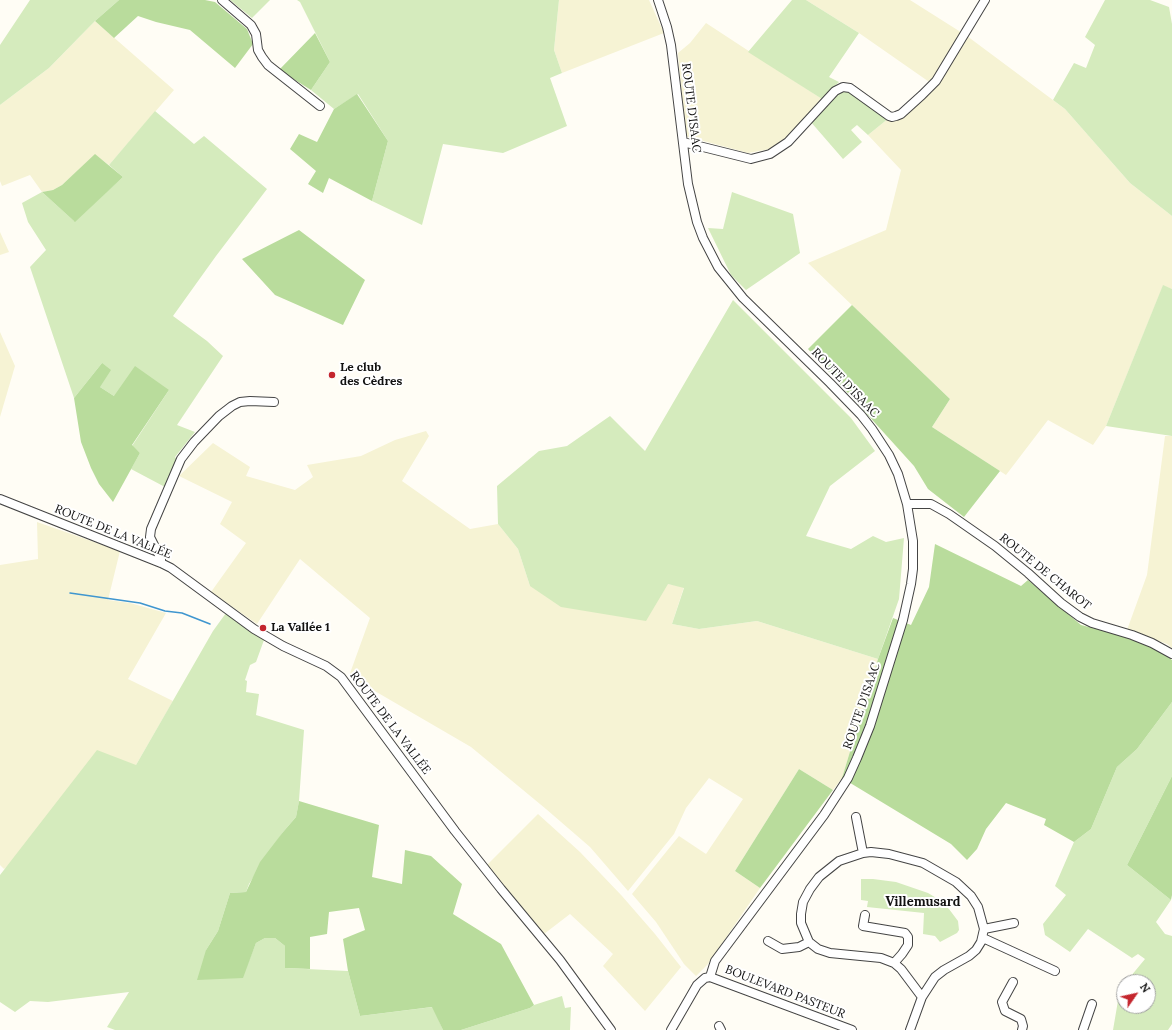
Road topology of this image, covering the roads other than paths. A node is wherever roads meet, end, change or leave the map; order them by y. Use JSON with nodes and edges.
{"nodes":[{"id":1,"x":222,"y":0,"type":"edge"},
{"id":2,"x":658,"y":0,"type":"edge"},
{"id":3,"x":985,"y":0,"type":"edge"},
{"id":4,"x":320,"y":106,"type":"dead end"},
{"id":5,"x":683,"y":142,"type":"junction"},
{"id":6,"x":274,"y":402,"type":"dead end"},
{"id":7,"x":0,"y":499,"type":"edge"},
{"id":8,"x":907,"y":504,"type":"junction"},
{"id":9,"x":161,"y":563,"type":"junction"},
{"id":10,"x":1172,"y":654,"type":"edge"},
{"id":11,"x":856,"y":817,"type":"dead end"},
{"id":12,"x":863,"y":852,"type":"junction"},
{"id":13,"x":864,"y":915,"type":"dead end"},
{"id":14,"x":1014,"y":923,"type":"dead end"},
{"id":15,"x":984,"y":929,"type":"junction"},
{"id":16,"x":983,"y":938,"type":"junction"},
{"id":17,"x":768,"y":941,"type":"dead end"},
{"id":18,"x":809,"y":942,"type":"junction"},
{"id":19,"x":894,"y":963,"type":"junction"},
{"id":20,"x":1055,"y":971,"type":"dead end"},
{"id":21,"x":710,"y":977,"type":"junction"},
{"id":22,"x":1014,"y":982,"type":"dead end"},
{"id":23,"x":922,"y":997,"type":"junction"},
{"id":24,"x":1092,"y":1004,"type":"dead end"},
{"id":25,"x":610,"y":1030,"type":"edge"},
{"id":26,"x":671,"y":1030,"type":"edge"},
{"id":27,"x":852,"y":1030,"type":"edge"},
{"id":28,"x":910,"y":1030,"type":"edge"},
{"id":29,"x":1022,"y":1030,"type":"edge"},
{"id":30,"x":1083,"y":1030,"type":"edge"}],
"edges":[{"from":1,"to":4,"type":"street"},
{"from":2,"to":5,"type":"street","name":"ROUTE D'ISAAC"},
{"from":3,"to":5,"type":"street"},
{"from":5,"to":8,"type":"street","name":"ROUTE D'ISAAC"},
{"from":6,"to":9,"type":"street"},
{"from":7,"to":9,"type":"street","name":"ROUTE DE LA VALLÉE"},
{"from":8,"to":10,"type":"street","name":"ROUTE DE CHAROT"},
{"from":8,"to":21,"type":"street","name":"ROUTE D'ISAAC"},
{"from":9,"to":25,"type":"street","name":"ROUTE DE LA VALLÉE"},
{"from":11,"to":12,"type":"street"},
{"from":12,"to":15,"type":"street"},
{"from":12,"to":18,"type":"street"},
{"from":13,"to":19,"type":"street"},
{"from":14,"to":15,"type":"street"},
{"from":15,"to":16,"type":"street"},
{"from":16,"to":20,"type":"street"},
{"from":16,"to":23,"type":"street"},
{"from":17,"to":18,"type":"street"},
{"from":18,"to":19,"type":"street"},
{"from":19,"to":23,"type":"street"},
{"from":21,"to":26,"type":"street"},
{"from":21,"to":27,"type":"street","name":"BOULEVARD PASTEUR"},
{"from":22,"to":29,"type":"street"},
{"from":23,"to":28,"type":"street"},
{"from":24,"to":30,"type":"street"}]}
